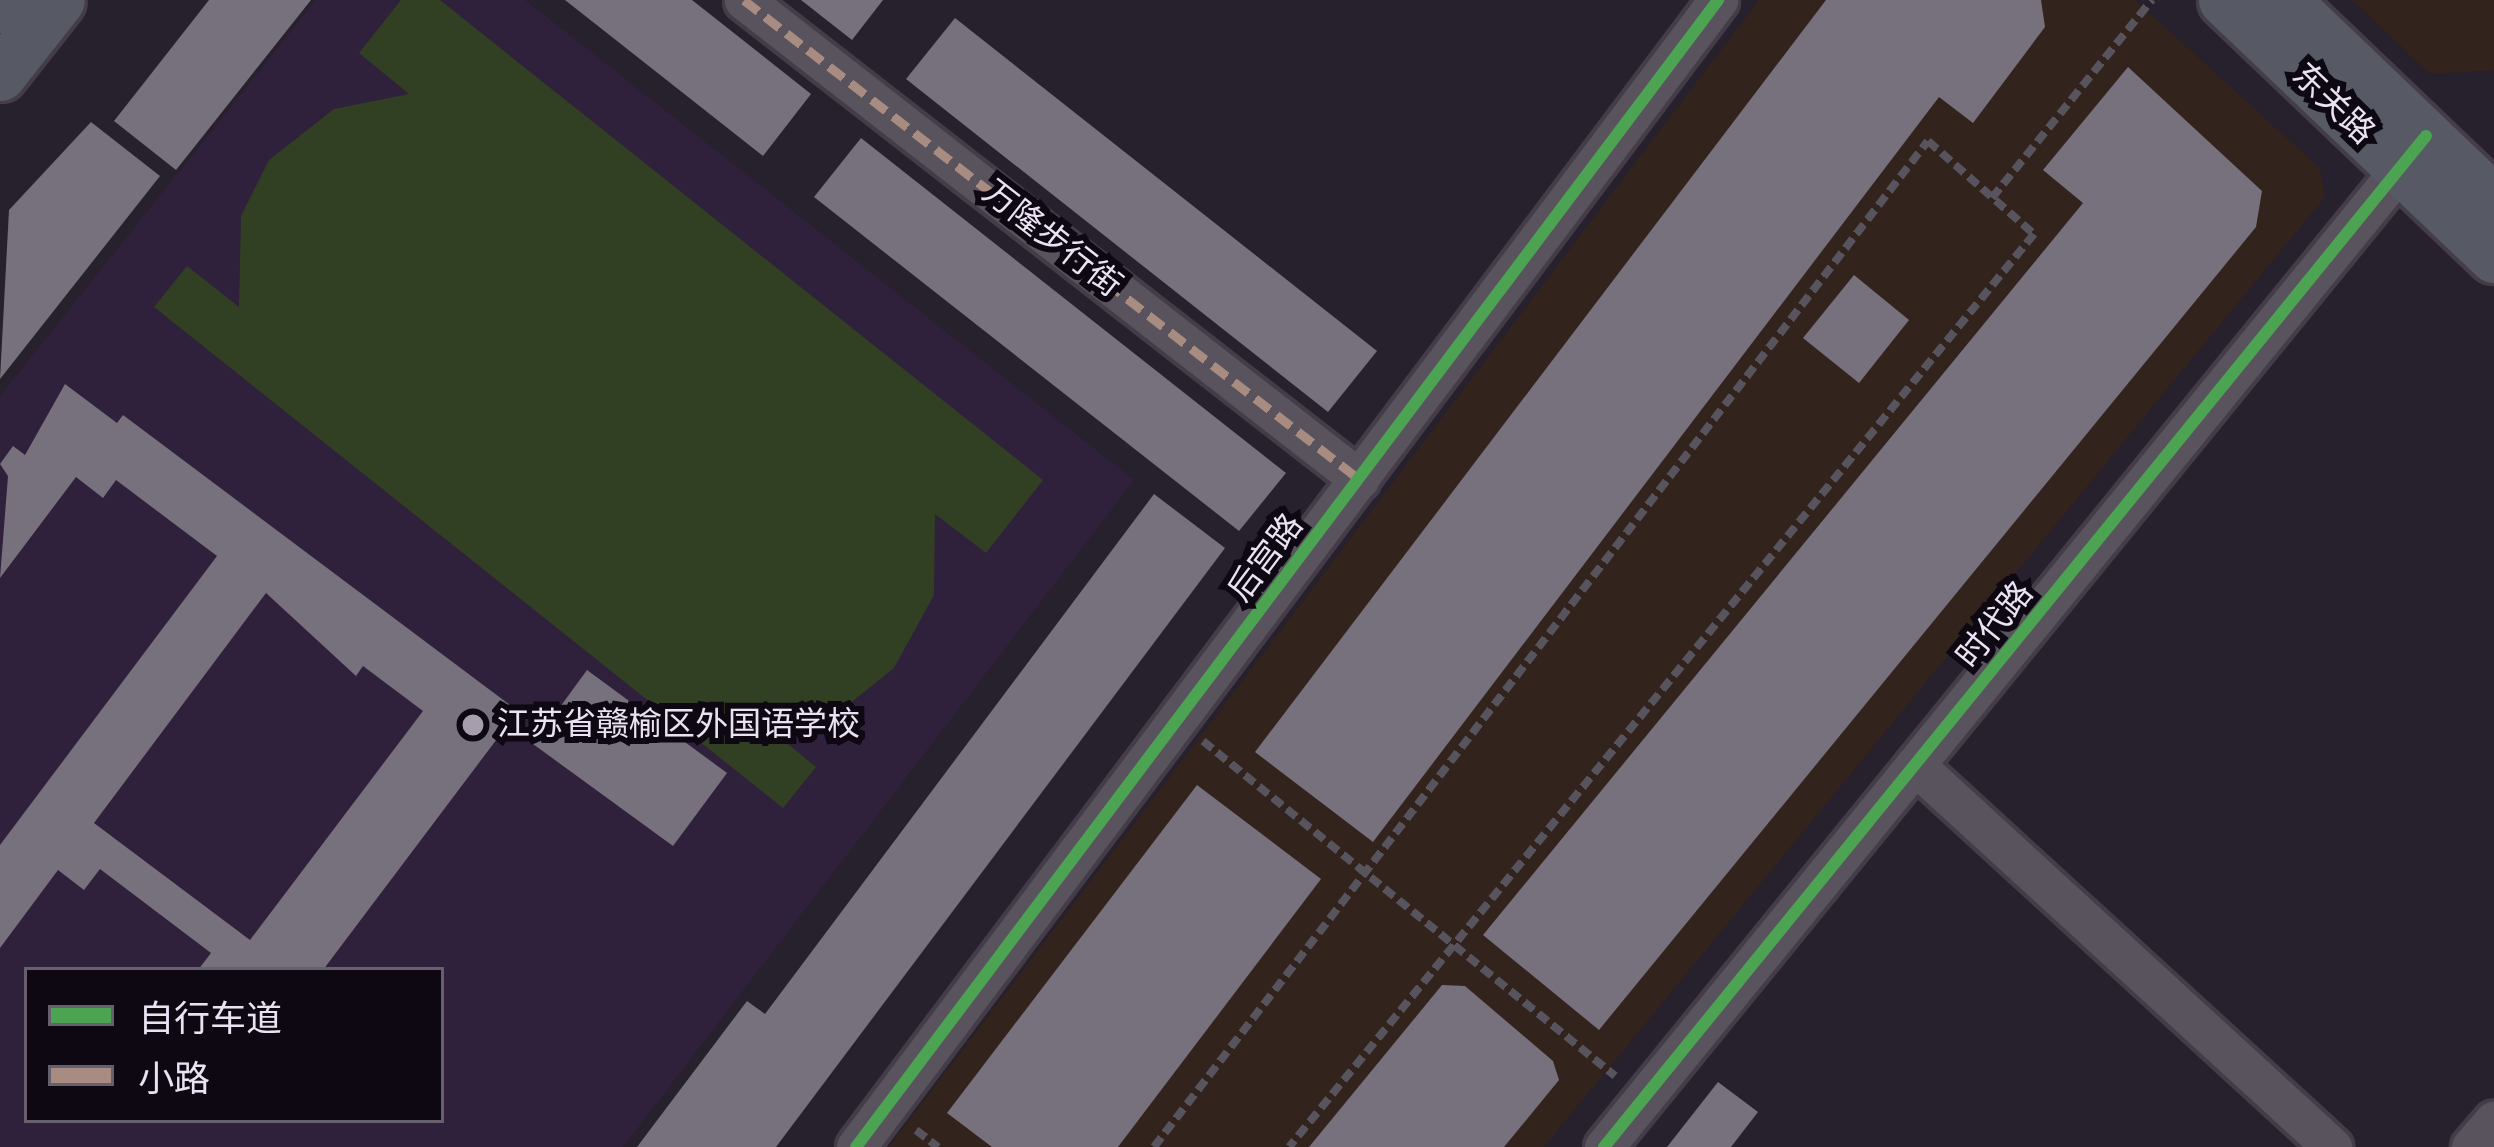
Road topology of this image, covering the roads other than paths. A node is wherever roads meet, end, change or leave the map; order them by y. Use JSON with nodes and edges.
{"nodes":[{"id":1,"x":59,"y":0,"type":"edge"},
{"id":2,"x":744,"y":0,"type":"edge"},
{"id":3,"x":1718,"y":0,"type":"edge"},
{"id":4,"x":2224,"y":0,"type":"edge"},
{"id":5,"x":2284,"y":0,"type":"edge"},
{"id":6,"x":0,"y":75,"type":"edge"},
{"id":7,"x":2414,"y":152,"type":"junction"},
{"id":8,"x":2488,"y":185,"type":"edge"},
{"id":9,"x":2494,"y":257,"type":"edge"},
{"id":10,"x":1360,"y":479,"type":"junction"},
{"id":11,"x":1915,"y":765,"type":"junction"},
{"id":12,"x":2494,"y":1121,"type":"edge"},
{"id":13,"x":856,"y":1147,"type":"edge"},
{"id":14,"x":1604,"y":1147,"type":"edge"},
{"id":15,"x":2332,"y":1147,"type":"edge"},
{"id":16,"x":2471,"y":1147,"type":"edge"}],
"edges":[{"from":1,"to":6,"type":"main road"},
{"from":2,"to":10,"type":"street","name":"万隆步行街"},
{"from":3,"to":10,"type":"street","name":"后宫路"},
{"from":4,"to":7,"type":"main road","name":"东关路"},
{"from":5,"to":7,"type":"main road","name":"东关路"},
{"from":7,"to":8,"type":"main road","name":"东关路"},
{"from":7,"to":9,"type":"main road","name":"东关路"},
{"from":7,"to":11,"type":"street","name":"时代路"},
{"from":10,"to":13,"type":"street","name":"后宫路"},
{"from":11,"to":14,"type":"street","name":"时代路"},
{"from":11,"to":15,"type":"street"},
{"from":12,"to":16,"type":"street"}]}
